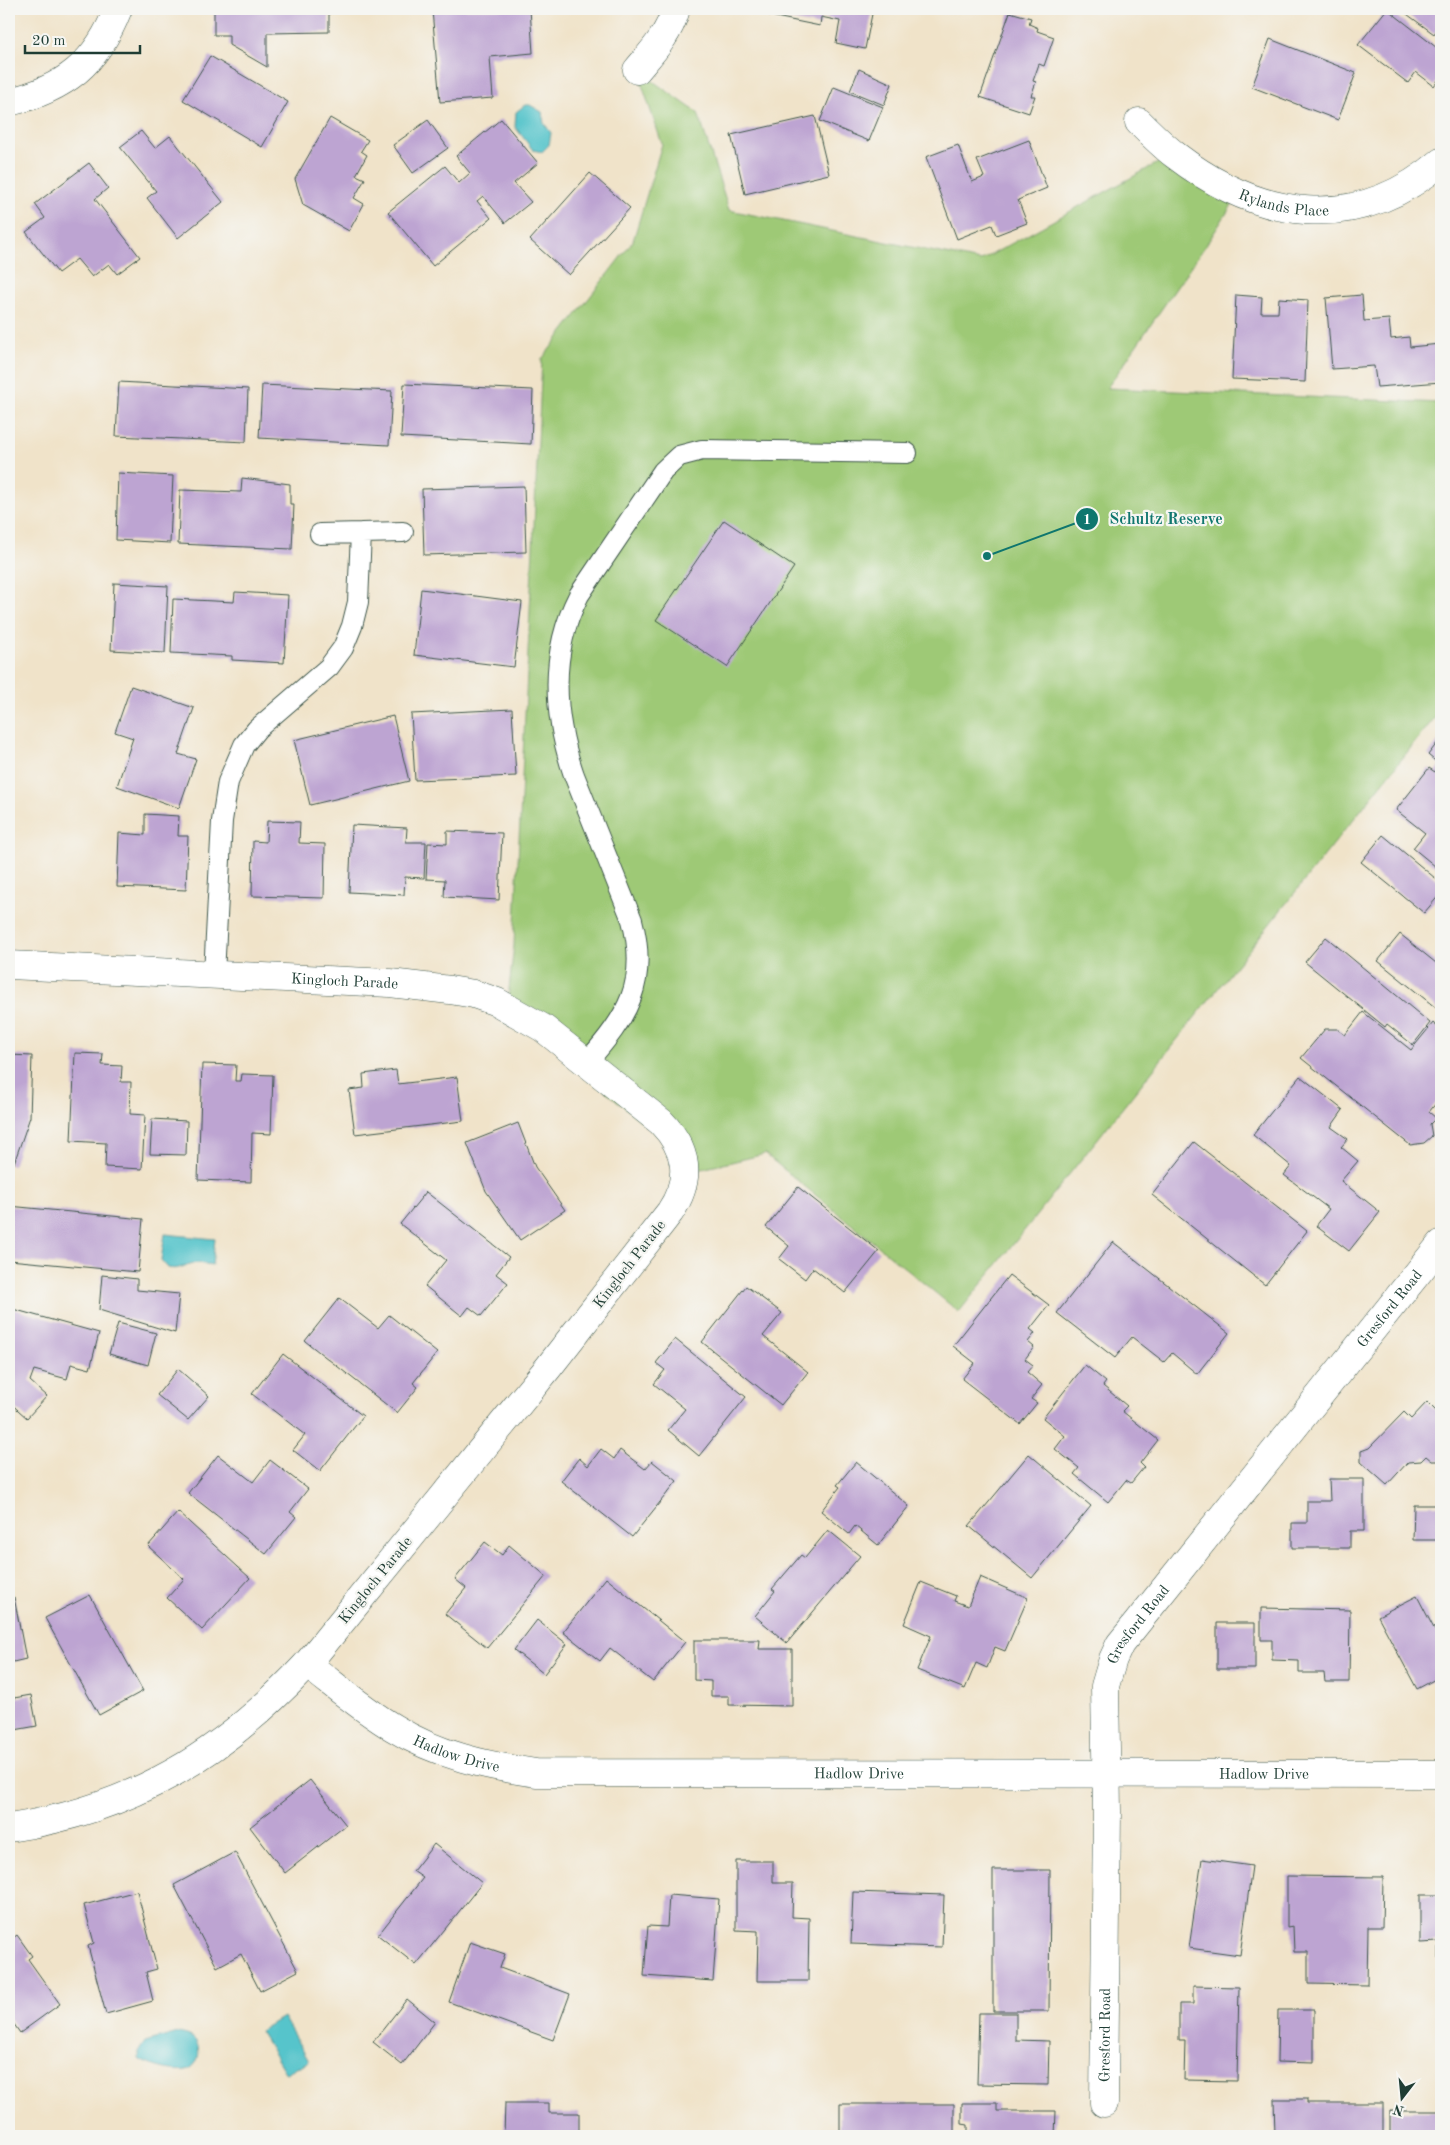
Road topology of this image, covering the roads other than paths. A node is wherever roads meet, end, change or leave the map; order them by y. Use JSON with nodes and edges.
{"nodes":[{"id":1,"x":118,"y":9,"type":"edge"},
{"id":2,"x":676,"y":9,"type":"edge"},
{"id":3,"x":637,"y":70,"type":"dead end"},
{"id":4,"x":9,"y":102,"type":"edge"},
{"id":5,"x":1138,"y":122,"type":"dead end"},
{"id":6,"x":1441,"y":162,"type":"edge"},
{"id":7,"x":907,"y":454,"type":"dead end"},
{"id":8,"x":403,"y":532,"type":"dead end"},
{"id":9,"x":361,"y":533,"type":"junction"},
{"id":10,"x":320,"y":534,"type":"dead end"},
{"id":11,"x":9,"y":965,"type":"edge"},
{"id":12,"x":214,"y":974,"type":"junction"},
{"id":13,"x":586,"y":1062,"type":"junction"},
{"id":14,"x":1441,"y":1244,"type":"edge"},
{"id":15,"x":307,"y":1664,"type":"junction"},
{"id":16,"x":1105,"y":1774,"type":"junction"},
{"id":17,"x":1441,"y":1774,"type":"edge"},
{"id":18,"x":9,"y":1828,"type":"edge"},
{"id":19,"x":1104,"y":2103,"type":"dead end"}],
"edges":[{"from":1,"to":4,"type":"street"},
{"from":2,"to":3,"type":"street"},
{"from":5,"to":6,"type":"street","name":"Rylands Place"},
{"from":7,"to":13,"type":"lane"},
{"from":8,"to":9,"type":"lane"},
{"from":9,"to":10,"type":"lane"},
{"from":9,"to":12,"type":"lane"},
{"from":11,"to":12,"type":"street","name":"Kingloch Parade"},
{"from":12,"to":13,"type":"street","name":"Kingloch Parade"},
{"from":13,"to":15,"type":"street","name":"Kingloch Parade"},
{"from":14,"to":16,"type":"street","name":"Gresford Road"},
{"from":15,"to":16,"type":"street","name":"Hadlow Drive"},
{"from":15,"to":18,"type":"street","name":"Kingloch Parade"},
{"from":16,"to":17,"type":"street","name":"Hadlow Drive"},
{"from":16,"to":19,"type":"street","name":"Gresford Road"}]}
